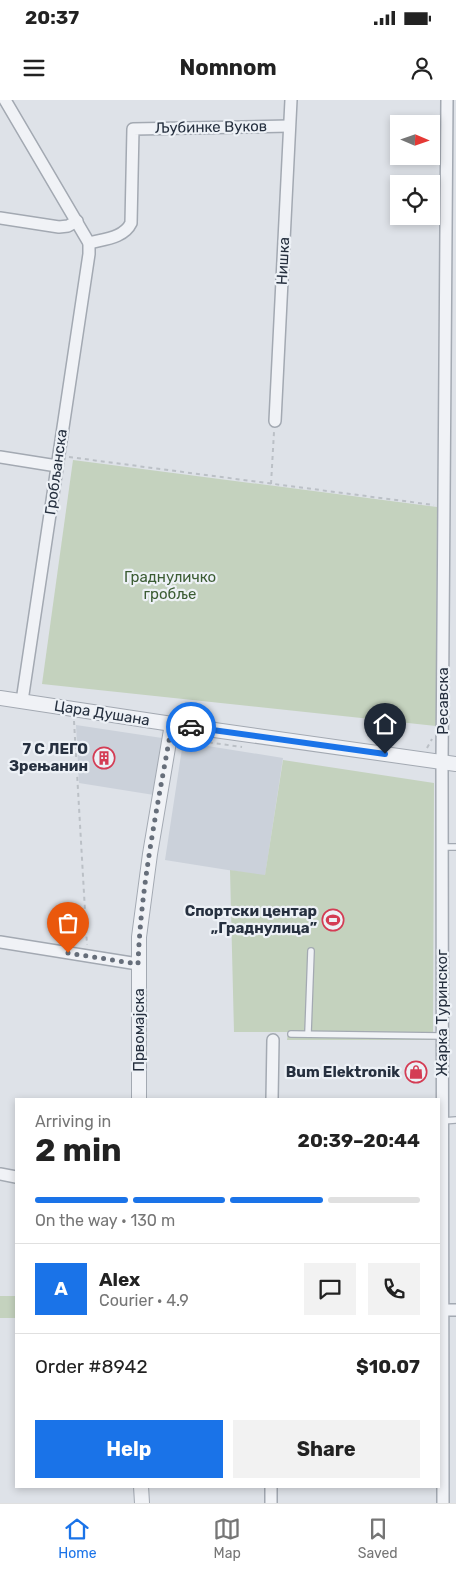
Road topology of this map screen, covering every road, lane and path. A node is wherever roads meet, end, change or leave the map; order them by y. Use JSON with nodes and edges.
{"nodes":[{"id":1,"x":5,"y":100,"type":"edge"},
{"id":2,"x":291,"y":100,"type":"edge"},
{"id":3,"x":447,"y":100,"type":"edge"},
{"id":4,"x":289,"y":126,"type":"junction"},
{"id":5,"x":0,"y":218,"type":"edge"},
{"id":6,"x":77,"y":221,"type":"junction"},
{"id":7,"x":89,"y":242,"type":"junction"},
{"id":8,"x":451,"y":306,"type":"edge"},
{"id":9,"x":275,"y":421,"type":"joint"},
{"id":10,"x":0,"y":457,"type":"edge"},
{"id":11,"x":58,"y":461,"type":"junction"},
{"id":12,"x":271,"y":484,"type":"junction"},
{"id":13,"x":444,"y":506,"type":"junction"},
{"id":14,"x":0,"y":698,"type":"edge"},
{"id":15,"x":22,"y":701,"type":"junction"},
{"id":16,"x":74,"y":721,"type":"dead end"},
{"id":17,"x":172,"y":724,"type":"junction"},
{"id":18,"x":449,"y":763,"type":"edge"},
{"id":19,"x":442,"y":847,"type":"junction"},
{"id":20,"x":456,"y":847,"type":"edge"},
{"id":21,"x":0,"y":942,"type":"edge"},
{"id":22,"x":311,"y":951,"type":"dead end"},
{"id":23,"x":88,"y":956,"type":"junction"},
{"id":24,"x":138,"y":964,"type":"junction"},
{"id":25,"x":308,"y":1033,"type":"junction"},
{"id":26,"x":291,"y":1034,"type":"dead end"},
{"id":27,"x":442,"y":1036,"type":"junction"},
{"id":28,"x":273,"y":1040,"type":"dead end"},
{"id":29,"x":139,"y":1098,"type":"edge"},
{"id":30,"x":272,"y":1098,"type":"edge"},
{"id":31,"x":456,"y":1120,"type":"edge"},
{"id":32,"x":442,"y":1121,"type":"junction"},
{"id":33,"x":0,"y":1174,"type":"edge"},
{"id":34,"x":15,"y":1177,"type":"edge"},
{"id":35,"x":441,"y":1310,"type":"edge"},
{"id":36,"x":456,"y":1310,"type":"edge"},
{"id":37,"x":142,"y":1488,"type":"edge"},
{"id":38,"x":271,"y":1488,"type":"edge"},
{"id":39,"x":142,"y":1503,"type":"edge"},
{"id":40,"x":271,"y":1503,"type":"edge"},
{"id":41,"x":443,"y":1503,"type":"edge"}],
"edges":[{"from":1,"to":6,"type":"street"},
{"from":2,"to":4,"type":"street","name":"Нишка"},
{"from":3,"to":8,"type":"street","name":"Ресавска"},
{"from":4,"to":7,"type":"street","name":"Љубинке Вуков"},
{"from":4,"to":9,"type":"street","name":"Нишка"},
{"from":5,"to":6,"type":"street"},
{"from":6,"to":7,"type":"street"},
{"from":7,"to":11,"type":"street","name":"Гробљанска"},
{"from":8,"to":13,"type":"street","name":"Ресавска"},
{"from":9,"to":12,"type":"path"},
{"from":10,"to":11,"type":"street"},
{"from":11,"to":12,"type":"path"},
{"from":11,"to":15,"type":"street","name":"Гробљанска"},
{"from":12,"to":13,"type":"path"},
{"from":13,"to":18,"type":"street","name":"Ресавска"},
{"from":14,"to":15,"type":"street","name":"Цара Душана"},
{"from":15,"to":17,"type":"street","name":"Цара Душана"},
{"from":16,"to":23,"type":"path"},
{"from":17,"to":18,"type":"street","name":"Цара Душана"},
{"from":17,"to":24,"type":"street","name":"Првомајска"},
{"from":18,"to":19,"type":"street","name":"Жарка Туринског"},
{"from":19,"to":20,"type":"lane"},
{"from":19,"to":27,"type":"street","name":"Жарка Туринског"},
{"from":21,"to":23,"type":"street"},
{"from":22,"to":25,"type":"lane"},
{"from":23,"to":24,"type":"street"},
{"from":24,"to":29,"type":"street","name":"Првомајска"},
{"from":25,"to":26,"type":"lane"},
{"from":25,"to":27,"type":"lane"},
{"from":27,"to":32,"type":"street","name":"Жарка Туринског"},
{"from":28,"to":30,"type":"street"},
{"from":31,"to":32,"type":"lane"},
{"from":32,"to":35,"type":"street","name":"Жарка Туринског"},
{"from":33,"to":34,"type":"street"},
{"from":35,"to":36,"type":"street"},
{"from":35,"to":41,"type":"street","name":"Жарка Туринског"},
{"from":37,"to":39,"type":"street"},
{"from":38,"to":40,"type":"street"}]}
